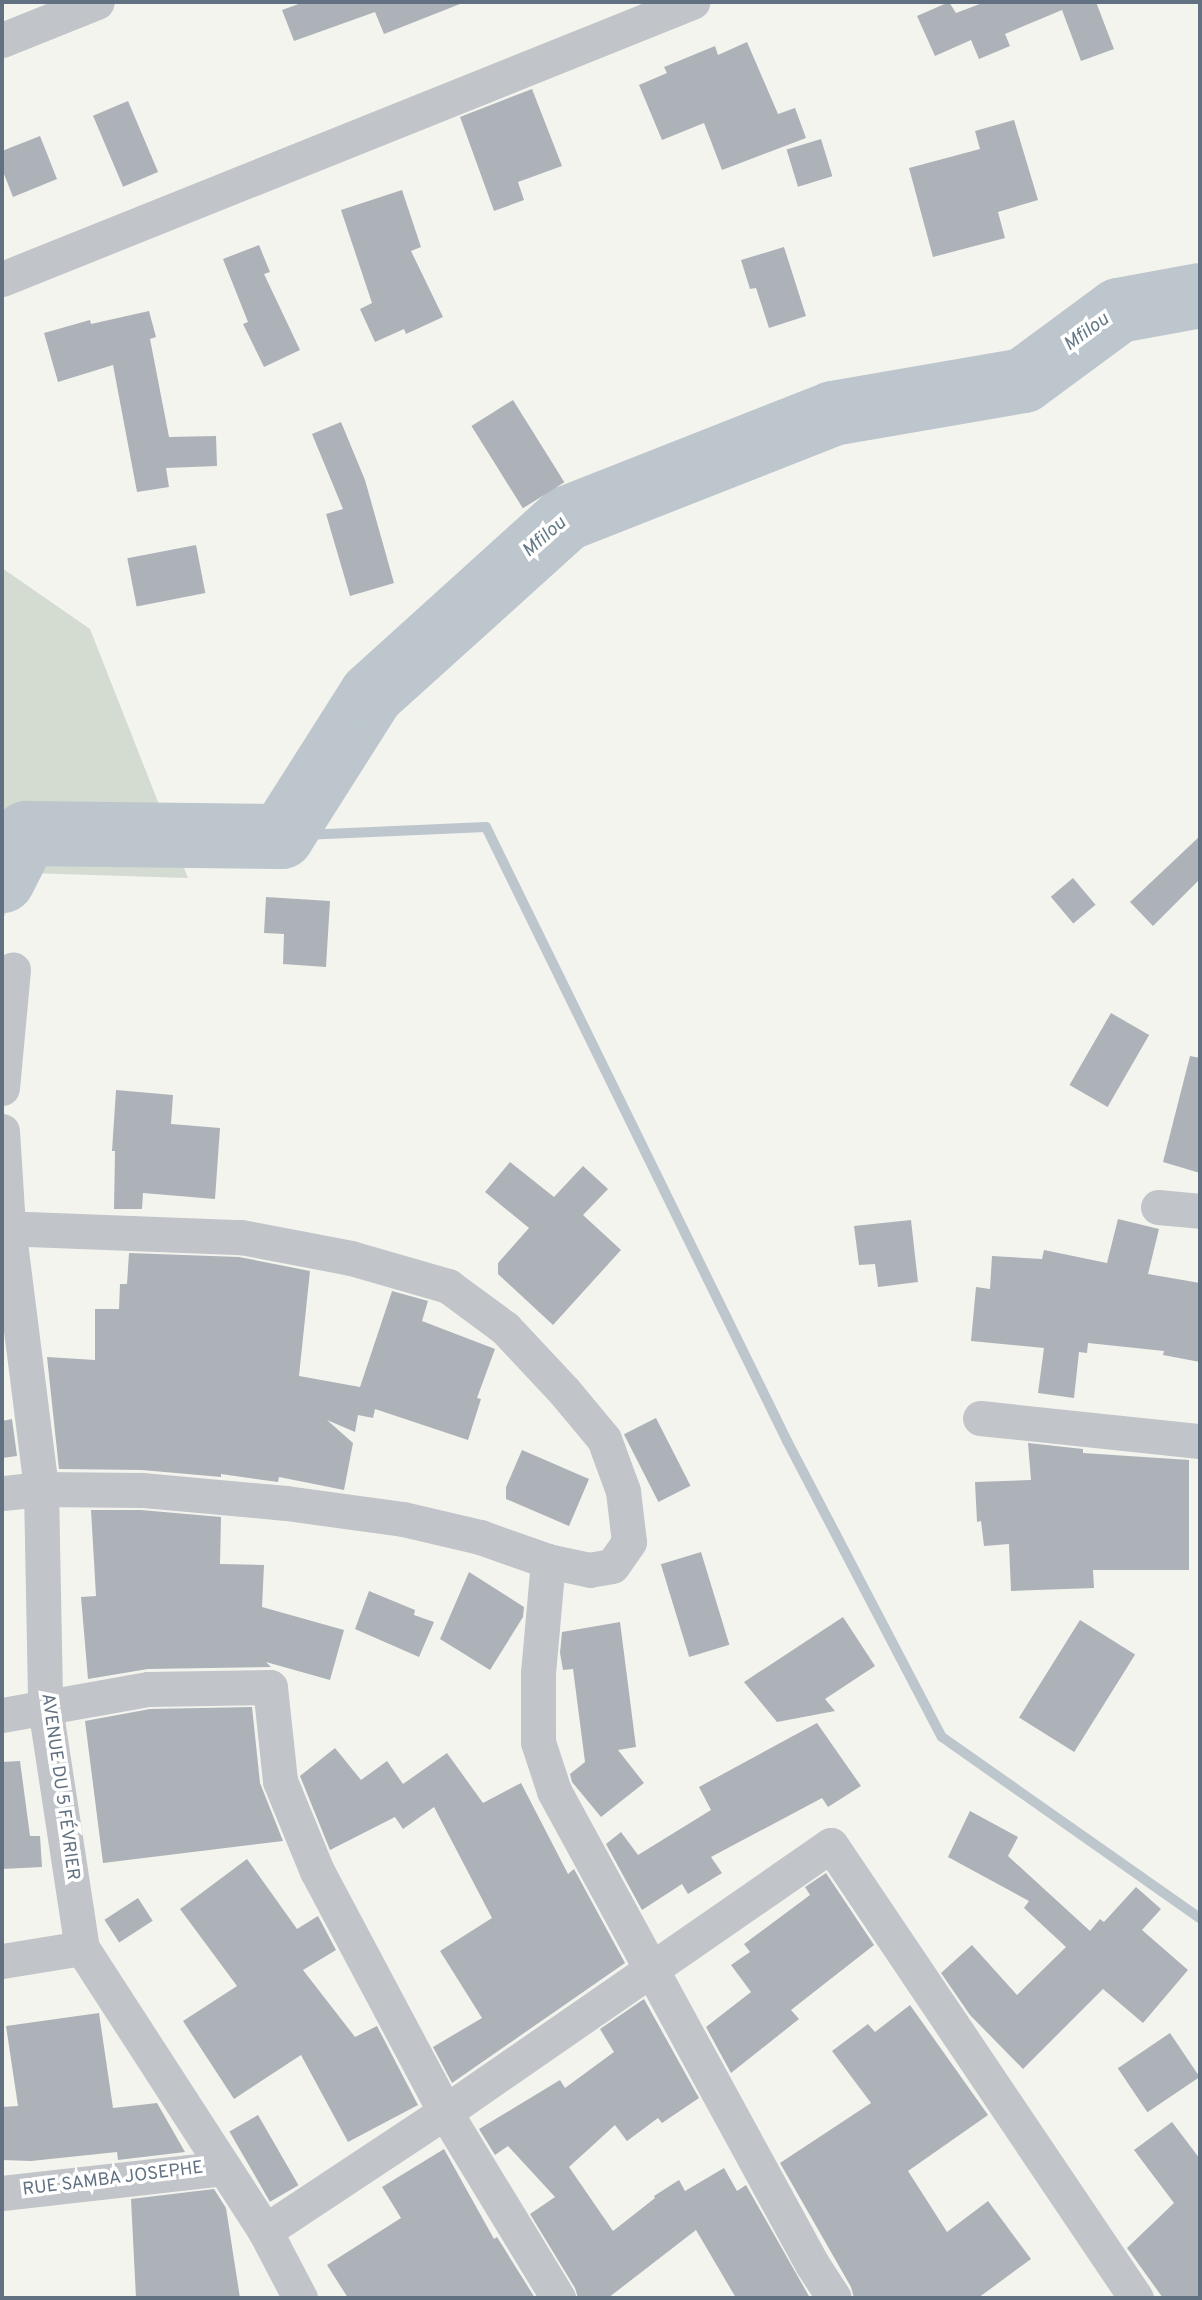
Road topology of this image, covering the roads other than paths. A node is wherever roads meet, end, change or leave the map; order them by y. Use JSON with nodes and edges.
{"nodes":[{"id":1,"x":97,"y":2,"type":"edge"},
{"id":2,"x":692,"y":2,"type":"edge"},
{"id":3,"x":2,"y":40,"type":"edge"},
{"id":4,"x":2,"y":279,"type":"edge"},
{"id":5,"x":13,"y":970,"type":"dead end"},
{"id":6,"x":2,"y":1088,"type":"edge"},
{"id":7,"x":2,"y":1130,"type":"edge"},
{"id":8,"x":1157,"y":1207,"type":"dead end"},
{"id":9,"x":1200,"y":1211,"type":"edge"},
{"id":10,"x":5,"y":1228,"type":"edge"},
{"id":11,"x":979,"y":1418,"type":"dead end"},
{"id":12,"x":1200,"y":1441,"type":"edge"},
{"id":13,"x":41,"y":1489,"type":"junction"},
{"id":14,"x":2,"y":1493,"type":"edge"},
{"id":15,"x":548,"y":1561,"type":"junction"},
{"id":16,"x":45,"y":1707,"type":"junction"},
{"id":17,"x":2,"y":1715,"type":"edge"},
{"id":18,"x":82,"y":1948,"type":"junction"},
{"id":19,"x":2,"y":1961,"type":"edge"},
{"id":20,"x":650,"y":1968,"type":"junction"},
{"id":21,"x":445,"y":2112,"type":"junction"},
{"id":22,"x":224,"y":2168,"type":"junction"},
{"id":23,"x":2,"y":2193,"type":"edge"},
{"id":24,"x":265,"y":2231,"type":"junction"},
{"id":25,"x":300,"y":2298,"type":"edge"},
{"id":26,"x":558,"y":2298,"type":"edge"},
{"id":27,"x":834,"y":2298,"type":"edge"},
{"id":28,"x":1136,"y":2298,"type":"edge"}],
"edges":[{"from":1,"to":3,"type":"street"},
{"from":2,"to":4,"type":"street"},
{"from":5,"to":6,"type":"street"},
{"from":7,"to":10,"type":"street","name":"AVENUE DU 5 FÉVRIER"},
{"from":8,"to":9,"type":"street"},
{"from":10,"to":13,"type":"street","name":"AVENUE DU 5 FÉVRIER"},
{"from":10,"to":15,"type":"street"},
{"from":11,"to":12,"type":"street"},
{"from":13,"to":14,"type":"street"},
{"from":13,"to":15,"type":"street"},
{"from":13,"to":16,"type":"street","name":"AVENUE DU 5 FÉVRIER"},
{"from":15,"to":20,"type":"street"},
{"from":16,"to":17,"type":"street"},
{"from":16,"to":18,"type":"street","name":"AVENUE DU 5 FÉVRIER"},
{"from":16,"to":21,"type":"street"},
{"from":18,"to":19,"type":"street"},
{"from":18,"to":22,"type":"street","name":"AVENUE DU 5 FÉVRIER"},
{"from":20,"to":21,"type":"street"},
{"from":20,"to":27,"type":"street"},
{"from":20,"to":28,"type":"street"},
{"from":21,"to":24,"type":"street"},
{"from":21,"to":26,"type":"street"},
{"from":22,"to":23,"type":"street","name":"RUE SAMBA JOSEPHE"},
{"from":22,"to":24,"type":"street","name":"AVENUE DU 5 FÉVRIER"},
{"from":24,"to":25,"type":"street","name":"AVENUE DU 5 FÉVRIER"}]}
